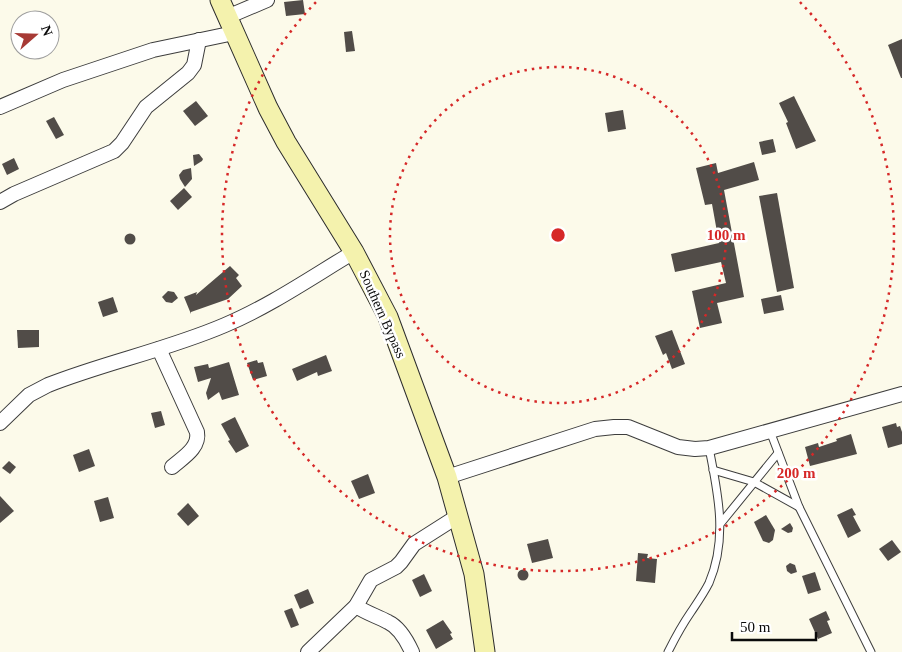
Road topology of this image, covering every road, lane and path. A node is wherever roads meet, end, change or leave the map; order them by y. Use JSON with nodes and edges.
{"nodes":[{"id":1,"x":267,"y":0,"type":"edge"},
{"id":2,"x":227,"y":16,"type":"edge"},
{"id":3,"x":199,"y":40,"type":"junction"},
{"id":4,"x":3,"y":104,"type":"edge"},
{"id":5,"x":0,"y":202,"type":"edge"},
{"id":6,"x":354,"y":252,"type":"junction"},
{"id":7,"x":159,"y":349,"type":"junction"},
{"id":8,"x":902,"y":394,"type":"edge"},
{"id":9,"x":0,"y":423,"type":"edge"},
{"id":10,"x":770,"y":431,"type":"junction"},
{"id":11,"x":708,"y":448,"type":"junction"},
{"id":12,"x":778,"y":453,"type":"junction"},
{"id":13,"x":172,"y":467,"type":"dead end"},
{"id":14,"x":713,"y":470,"type":"junction"},
{"id":15,"x":447,"y":477,"type":"junction"},
{"id":16,"x":754,"y":482,"type":"junction"},
{"id":17,"x":799,"y":507,"type":"junction"},
{"id":18,"x":458,"y":516,"type":"junction"},
{"id":19,"x":720,"y":523,"type":"junction"},
{"id":20,"x":356,"y":606,"type":"junction"},
{"id":21,"x":308,"y":652,"type":"edge"},
{"id":22,"x":412,"y":652,"type":"edge"},
{"id":23,"x":485,"y":652,"type":"edge"},
{"id":24,"x":668,"y":652,"type":"edge"},
{"id":25,"x":871,"y":652,"type":"edge"}],
"edges":[{"from":1,"to":2,"type":"street"},
{"from":2,"to":3,"type":"street"},
{"from":2,"to":6,"type":"street","name":"Southern Bypass"},
{"from":3,"to":4,"type":"street"},
{"from":3,"to":5,"type":"street"},
{"from":6,"to":7,"type":"street"},
{"from":6,"to":15,"type":"street","name":"Southern Bypass"},
{"from":7,"to":9,"type":"street"},
{"from":7,"to":13,"type":"street"},
{"from":8,"to":10,"type":"street"},
{"from":10,"to":11,"type":"street"},
{"from":10,"to":12,"type":"lane"},
{"from":11,"to":14,"type":"lane"},
{"from":11,"to":15,"type":"street"},
{"from":12,"to":16,"type":"lane"},
{"from":12,"to":17,"type":"lane"},
{"from":14,"to":16,"type":"lane"},
{"from":14,"to":19,"type":"lane"},
{"from":15,"to":18,"type":"street","name":"Southern Bypass"},
{"from":16,"to":17,"type":"lane"},
{"from":16,"to":19,"type":"lane"},
{"from":17,"to":25,"type":"lane"},
{"from":18,"to":20,"type":"street"},
{"from":18,"to":23,"type":"street","name":"Southern Bypass"},
{"from":19,"to":24,"type":"lane"},
{"from":20,"to":21,"type":"street"},
{"from":20,"to":22,"type":"street"}]}
